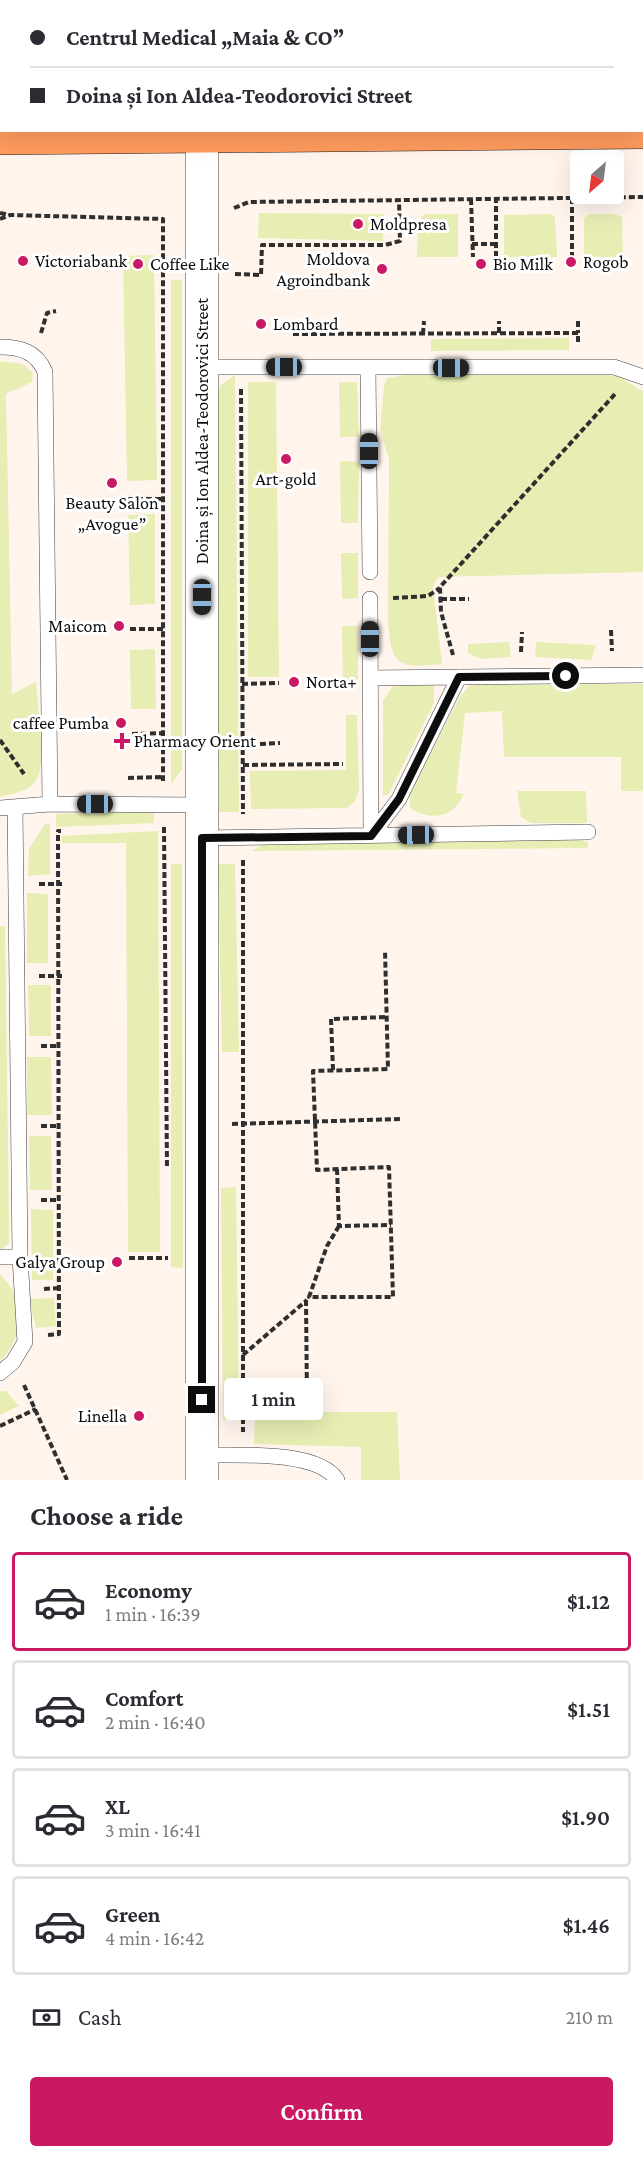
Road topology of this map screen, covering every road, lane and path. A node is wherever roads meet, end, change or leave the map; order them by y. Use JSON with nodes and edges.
{"nodes":[{"id":1,"x":353,"y":132,"type":"edge"},
{"id":2,"x":643,"y":132,"type":"edge"},
{"id":3,"x":202,"y":137,"type":"junction"},
{"id":4,"x":0,"y":138,"type":"edge"},
{"id":5,"x":624,"y":197,"type":"edge"},
{"id":6,"x":643,"y":197,"type":"edge"},
{"id":7,"x":570,"y":198,"type":"edge"},
{"id":8,"x":471,"y":199,"type":"junction"},
{"id":9,"x":496,"y":199,"type":"junction"},
{"id":10,"x":399,"y":200,"type":"junction"},
{"id":11,"x":572,"y":204,"type":"edge"},
{"id":12,"x":0,"y":213,"type":"edge"},
{"id":13,"x":10,"y":215,"type":"junction"},
{"id":14,"x":228,"y":217,"type":"dead end"},
{"id":15,"x":0,"y":219,"type":"edge"},
{"id":16,"x":472,"y":244,"type":"junction"},
{"id":17,"x":496,"y":244,"type":"junction"},
{"id":18,"x":473,"y":257,"type":"dead end"},
{"id":19,"x":496,"y":257,"type":"dead end"},
{"id":20,"x":572,"y":257,"type":"dead end"},
{"id":21,"x":225,"y":274,"type":"dead end"},
{"id":22,"x":56,"y":311,"type":"dead end"},
{"id":23,"x":332,"y":321,"type":"dead end"},
{"id":24,"x":423,"y":321,"type":"dead end"},
{"id":25,"x":499,"y":321,"type":"dead end"},
{"id":26,"x":578,"y":321,"type":"dead end"},
{"id":27,"x":499,"y":333,"type":"junction"},
{"id":28,"x":578,"y":333,"type":"junction"},
{"id":29,"x":293,"y":334,"type":"dead end"},
{"id":30,"x":332,"y":334,"type":"junction"},
{"id":31,"x":423,"y":334,"type":"junction"},
{"id":32,"x":0,"y":346,"type":"edge"},
{"id":33,"x":31,"y":352,"type":"junction"},
{"id":34,"x":578,"y":355,"type":"dead end"},
{"id":35,"x":202,"y":367,"type":"junction"},
{"id":36,"x":239,"y":367,"type":"junction"},
{"id":37,"x":368,"y":368,"type":"junction"},
{"id":38,"x":641,"y":376,"type":"edge"},
{"id":39,"x":128,"y":499,"type":"dead end"},
{"id":40,"x":164,"y":499,"type":"junction"},
{"id":41,"x":370,"y":572,"type":"dead end"},
{"id":42,"x":440,"y":587,"type":"junction"},
{"id":43,"x":370,"y":599,"type":"joint"},
{"id":44,"x":441,"y":599,"type":"junction"},
{"id":45,"x":469,"y":599,"type":"dead end"},
{"id":46,"x":130,"y":629,"type":"dead end"},
{"id":47,"x":163,"y":629,"type":"junction"},
{"id":48,"x":643,"y":675,"type":"edge"},
{"id":49,"x":459,"y":677,"type":"junction"},
{"id":50,"x":370,"y":678,"type":"junction"},
{"id":51,"x":279,"y":683,"type":"dead end"},
{"id":52,"x":242,"y":684,"type":"junction"},
{"id":53,"x":163,"y":733,"type":"junction"},
{"id":54,"x":132,"y":734,"type":"dead end"},
{"id":55,"x":280,"y":743,"type":"dead end"},
{"id":56,"x":242,"y":745,"type":"junction"},
{"id":57,"x":343,"y":764,"type":"dead end"},
{"id":58,"x":243,"y":765,"type":"junction"},
{"id":59,"x":163,"y":803,"type":"junction"},
{"id":60,"x":50,"y":804,"type":"junction"},
{"id":61,"x":202,"y":805,"type":"junction"},
{"id":62,"x":8,"y":807,"type":"edge"},
{"id":63,"x":152,"y":827,"type":"dead end"},
{"id":64,"x":164,"y":827,"type":"junction"},
{"id":65,"x":69,"y":830,"type":"dead end"},
{"id":66,"x":588,"y":832,"type":"dead end"},
{"id":67,"x":371,"y":836,"type":"junction"},
{"id":68,"x":243,"y":837,"type":"junction"},
{"id":69,"x":202,"y":838,"type":"junction"},
{"id":70,"x":385,"y":950,"type":"dead end"},
{"id":71,"x":387,"y":1017,"type":"junction"},
{"id":72,"x":333,"y":1070,"type":"junction"},
{"id":73,"x":400,"y":1119,"type":"dead end"},
{"id":74,"x":315,"y":1122,"type":"junction"},
{"id":75,"x":202,"y":1124,"type":"junction"},
{"id":76,"x":243,"y":1124,"type":"junction"},
{"id":77,"x":337,"y":1169,"type":"junction"},
{"id":78,"x":167,"y":1176,"type":"dead end"},
{"id":79,"x":391,"y":1225,"type":"junction"},
{"id":80,"x":339,"y":1226,"type":"junction"},
{"id":81,"x":168,"y":1246,"type":"dead end"},
{"id":82,"x":0,"y":1257,"type":"edge"},
{"id":83,"x":20,"y":1257,"type":"junction"},
{"id":84,"x":129,"y":1258,"type":"dead end"},
{"id":85,"x":168,"y":1258,"type":"junction"},
{"id":86,"x":168,"y":1268,"type":"dead end"},
{"id":87,"x":308,"y":1298,"type":"junction"},
{"id":88,"x":25,"y":1336,"type":"junction"},
{"id":89,"x":243,"y":1355,"type":"junction"},
{"id":90,"x":14,"y":1362,"type":"junction"},
{"id":91,"x":0,"y":1373,"type":"edge"},
{"id":92,"x":307,"y":1400,"type":"dead end"},
{"id":93,"x":36,"y":1409,"type":"junction"},
{"id":94,"x":0,"y":1426,"type":"edge"},
{"id":95,"x":243,"y":1456,"type":"junction"},
{"id":96,"x":201,"y":1467,"type":"edge"},
{"id":97,"x":67,"y":1480,"type":"edge"},
{"id":98,"x":336,"y":1480,"type":"edge"}],
"edges":[{"from":1,"to":2,"type":"main road"},
{"from":1,"to":3,"type":"main road"},
{"from":3,"to":4,"type":"main road"},
{"from":3,"to":35,"type":"street","name":"Doina și Ion Aldea-Teodorovici Street"},
{"from":5,"to":6,"type":"path"},
{"from":7,"to":9,"type":"path"},
{"from":8,"to":9,"type":"path"},
{"from":8,"to":10,"type":"path"},
{"from":8,"to":16,"type":"path"},
{"from":9,"to":17,"type":"path"},
{"from":10,"to":14,"type":"path"},
{"from":10,"to":21,"type":"path"},
{"from":11,"to":20,"type":"path"},
{"from":12,"to":13,"type":"path"},
{"from":13,"to":15,"type":"path"},
{"from":13,"to":40,"type":"path"},
{"from":16,"to":17,"type":"path"},
{"from":16,"to":18,"type":"path"},
{"from":17,"to":19,"type":"path"},
{"from":22,"to":33,"type":"path"},
{"from":23,"to":30,"type":"path"},
{"from":24,"to":31,"type":"path"},
{"from":25,"to":27,"type":"path"},
{"from":26,"to":28,"type":"path"},
{"from":27,"to":28,"type":"path"},
{"from":27,"to":31,"type":"path"},
{"from":28,"to":34,"type":"path"},
{"from":29,"to":30,"type":"path"},
{"from":30,"to":31,"type":"path"},
{"from":32,"to":33,"type":"lane"},
{"from":33,"to":60,"type":"lane"},
{"from":35,"to":36,"type":"lane"},
{"from":35,"to":61,"type":"street","name":"Doina și Ion Aldea-Teodorovici Street"},
{"from":36,"to":37,"type":"lane"},
{"from":36,"to":52,"type":"path"},
{"from":37,"to":38,"type":"lane"},
{"from":37,"to":41,"type":"lane"},
{"from":38,"to":42,"type":"path"},
{"from":39,"to":40,"type":"path"},
{"from":40,"to":47,"type":"path"},
{"from":42,"to":43,"type":"path"},
{"from":42,"to":44,"type":"path"},
{"from":43,"to":50,"type":"lane"},
{"from":44,"to":45,"type":"path"},
{"from":44,"to":49,"type":"path"},
{"from":46,"to":47,"type":"path"},
{"from":47,"to":53,"type":"path"},
{"from":48,"to":49,"type":"lane"},
{"from":49,"to":50,"type":"lane"},
{"from":49,"to":67,"type":"lane"},
{"from":50,"to":67,"type":"lane"},
{"from":51,"to":52,"type":"path"},
{"from":52,"to":56,"type":"path"},
{"from":53,"to":54,"type":"path"},
{"from":53,"to":59,"type":"path"},
{"from":55,"to":56,"type":"path"},
{"from":56,"to":58,"type":"path"},
{"from":57,"to":58,"type":"path"},
{"from":58,"to":68,"type":"path"},
{"from":59,"to":60,"type":"lane"},
{"from":59,"to":61,"type":"lane"},
{"from":59,"to":64,"type":"path"},
{"from":60,"to":62,"type":"lane"},
{"from":61,"to":69,"type":"street","name":"Doina și Ion Aldea-Teodorovici Street"},
{"from":62,"to":83,"type":"lane"},
{"from":63,"to":64,"type":"path"},
{"from":64,"to":78,"type":"path"},
{"from":65,"to":88,"type":"path"},
{"from":66,"to":67,"type":"lane"},
{"from":67,"to":68,"type":"lane"},
{"from":68,"to":69,"type":"lane"},
{"from":68,"to":76,"type":"path"},
{"from":69,"to":75,"type":"street","name":"Doina și Ion Aldea-Teodorovici Street"},
{"from":70,"to":71,"type":"path"},
{"from":71,"to":72,"type":"path"},
{"from":71,"to":72,"type":"path"},
{"from":72,"to":74,"type":"path"},
{"from":73,"to":74,"type":"path"},
{"from":74,"to":76,"type":"path"},
{"from":74,"to":77,"type":"path"},
{"from":75,"to":76,"type":"path"},
{"from":75,"to":96,"type":"street","name":"Doina și Ion Aldea-Teodorovici Street"},
{"from":76,"to":89,"type":"path"},
{"from":77,"to":79,"type":"path"},
{"from":77,"to":80,"type":"path"},
{"from":79,"to":80,"type":"path"},
{"from":79,"to":87,"type":"path"},
{"from":80,"to":87,"type":"path"},
{"from":81,"to":85,"type":"path"},
{"from":82,"to":83,"type":"lane"},
{"from":83,"to":88,"type":"lane"},
{"from":84,"to":85,"type":"path"},
{"from":85,"to":86,"type":"path"},
{"from":87,"to":89,"type":"path"},
{"from":87,"to":92,"type":"path"},
{"from":88,"to":90,"type":"lane"},
{"from":89,"to":95,"type":"path"},
{"from":90,"to":91,"type":"lane"},
{"from":90,"to":93,"type":"path"},
{"from":93,"to":94,"type":"path"},
{"from":93,"to":97,"type":"path"},
{"from":95,"to":96,"type":"lane"},
{"from":95,"to":98,"type":"lane"}]}
